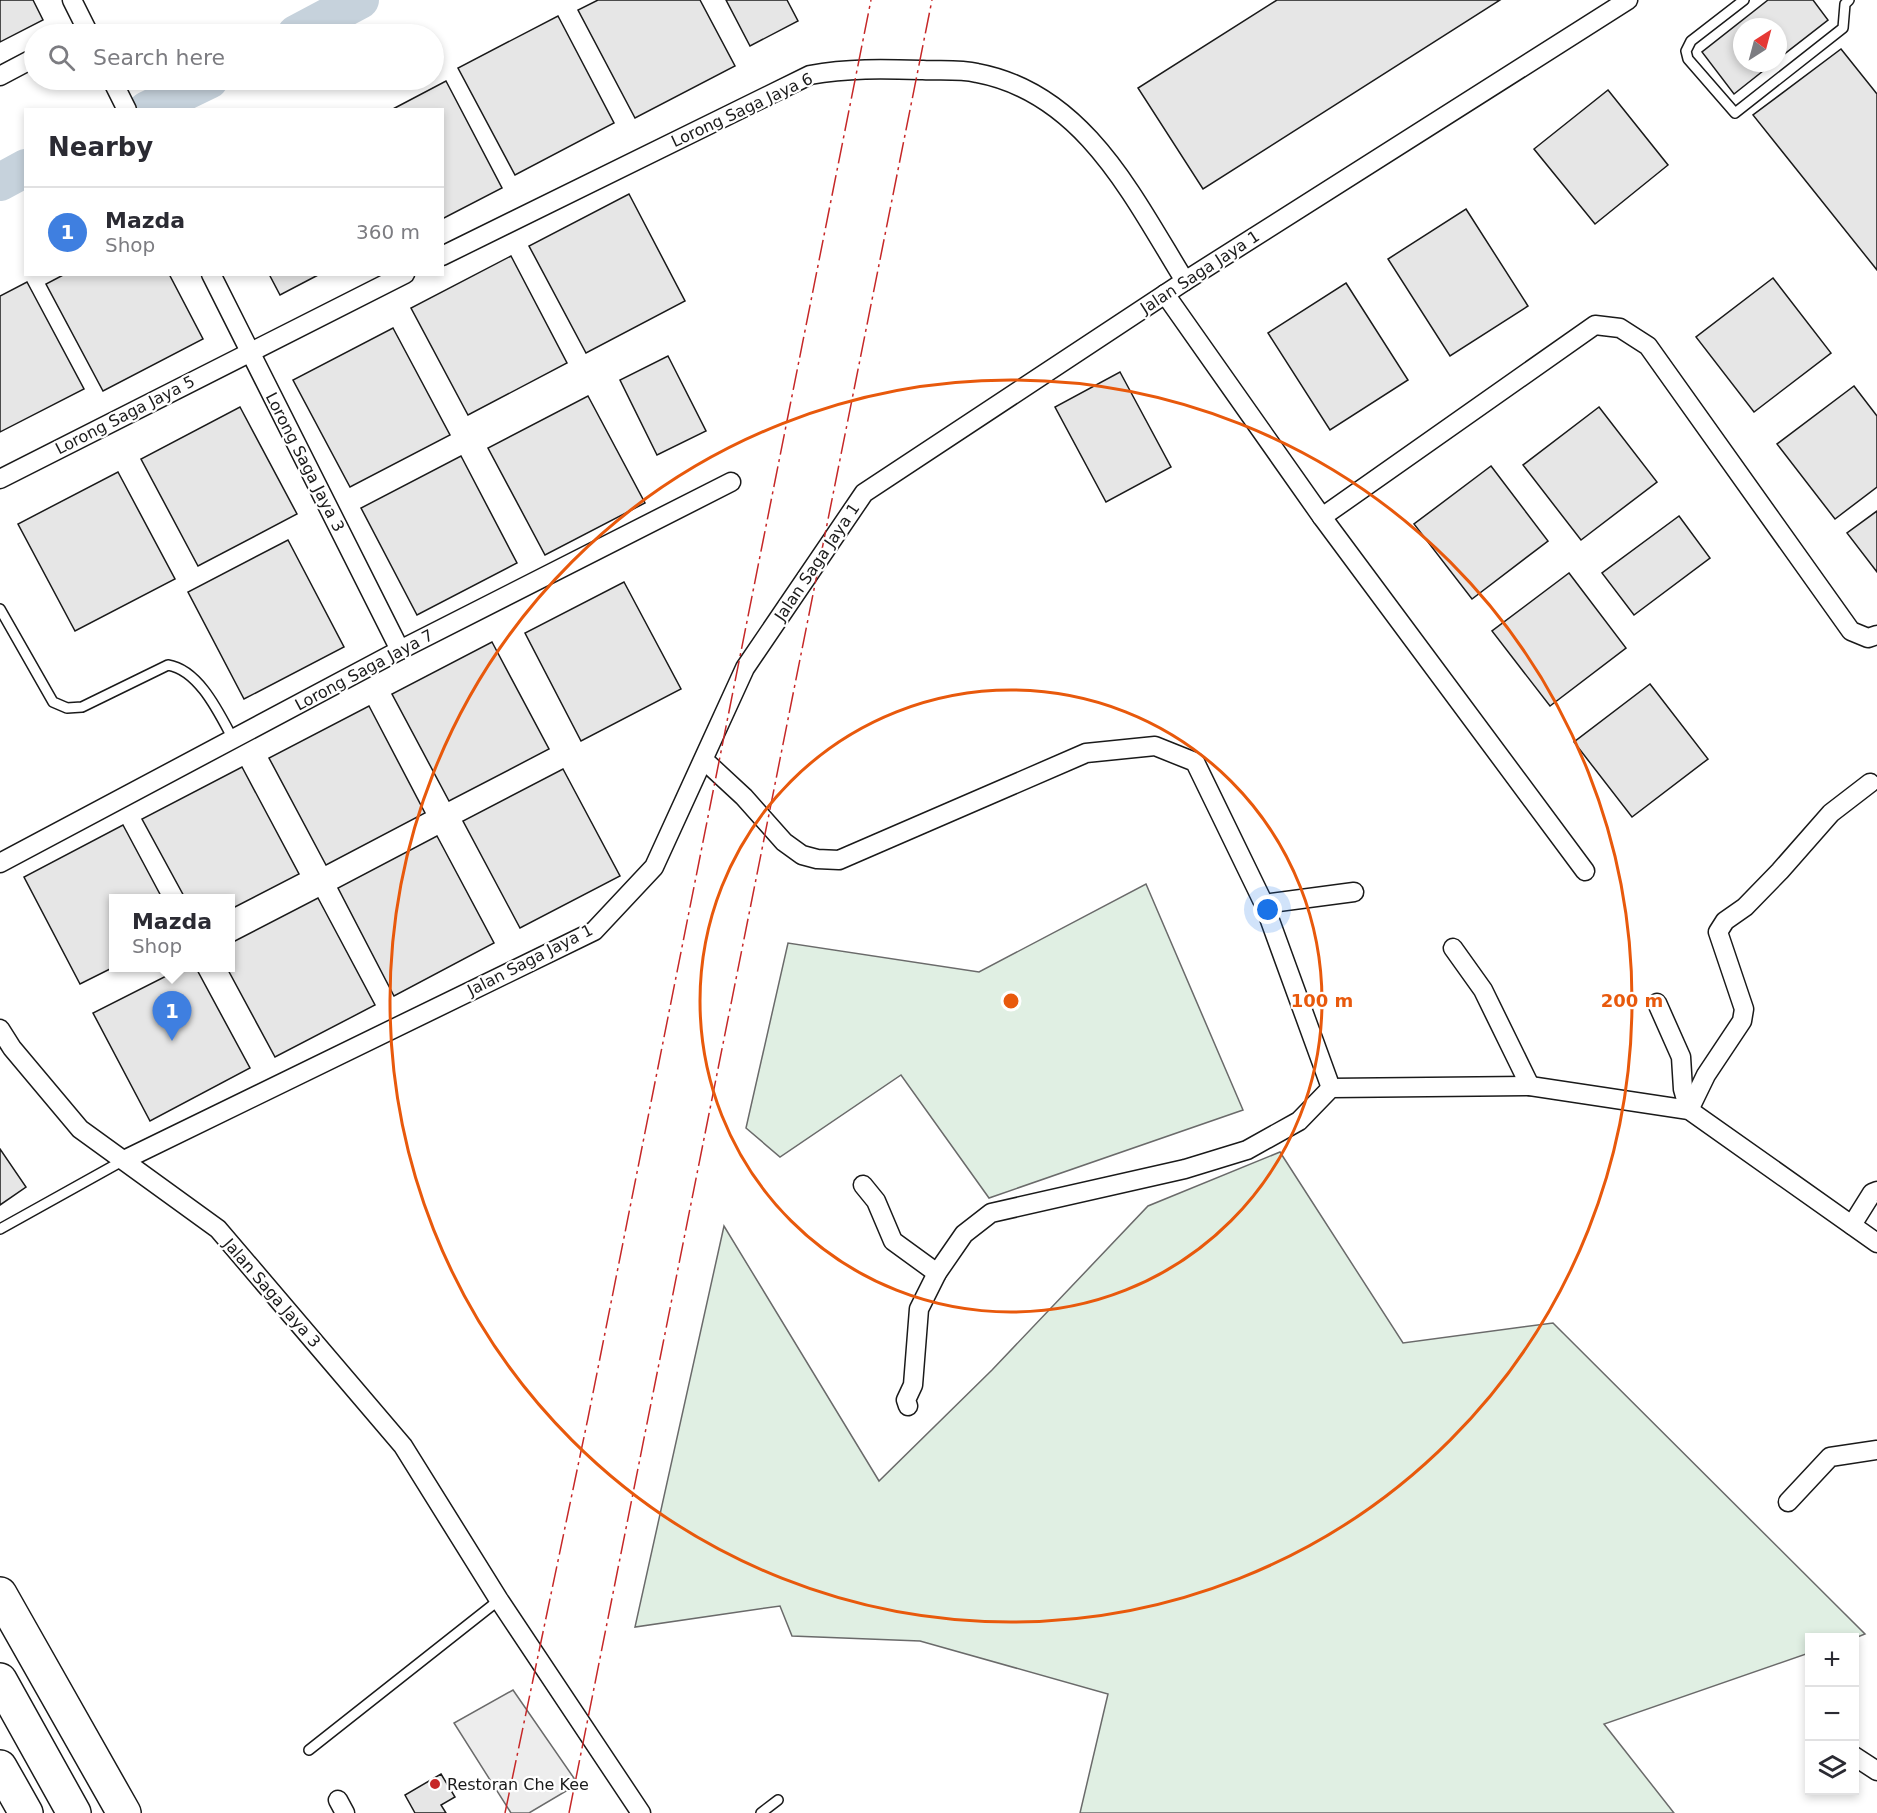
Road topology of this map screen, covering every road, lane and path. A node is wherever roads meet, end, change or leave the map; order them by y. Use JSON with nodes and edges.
{"nodes":[{"id":1,"x":72,"y":0,"type":"edge"},
{"id":2,"x":1628,"y":0,"type":"edge"},
{"id":3,"x":1744,"y":0,"type":"edge"},
{"id":4,"x":1849,"y":0,"type":"edge"},
{"id":5,"x":82,"y":24,"type":"edge"},
{"id":6,"x":24,"y":63,"type":"edge"},
{"id":7,"x":0,"y":76,"type":"edge"},
{"id":8,"x":117,"y":90,"type":"edge"},
{"id":9,"x":126,"y":108,"type":"edge"},
{"id":10,"x":444,"y":255,"type":"edge"},
{"id":11,"x":212,"y":276,"type":"edge"},
{"id":12,"x":401,"y":276,"type":"edge"},
{"id":13,"x":1185,"y":280,"type":"junction"},
{"id":14,"x":1165,"y":294,"type":"junction"},
{"id":15,"x":249,"y":351,"type":"junction"},
{"id":16,"x":0,"y":479,"type":"edge"},
{"id":17,"x":732,"y":482,"type":"dead end"},
{"id":18,"x":1322,"y":517,"type":"junction"},
{"id":19,"x":0,"y":609,"type":"edge"},
{"id":20,"x":1877,"y":635,"type":"edge"},
{"id":21,"x":400,"y":650,"type":"junction"},
{"id":22,"x":233,"y":739,"type":"junction"},
{"id":23,"x":704,"y":760,"type":"junction"},
{"id":24,"x":1870,"y":783,"type":"dead end"},
{"id":25,"x":0,"y":863,"type":"edge"},
{"id":26,"x":1585,"y":871,"type":"dead end"},
{"id":27,"x":1354,"y":892,"type":"dead end"},
{"id":28,"x":1264,"y":904,"type":"junction"},
{"id":29,"x":1453,"y":948,"type":"dead end"},
{"id":30,"x":1657,"y":1003,"type":"dead end"},
{"id":31,"x":0,"y":1029,"type":"edge"},
{"id":32,"x":1530,"y":1086,"type":"junction"},
{"id":33,"x":1331,"y":1088,"type":"junction"},
{"id":34,"x":1689,"y":1110,"type":"junction"},
{"id":35,"x":124,"y":1160,"type":"junction"},
{"id":36,"x":863,"y":1185,"type":"dead end"},
{"id":37,"x":1877,"y":1191,"type":"edge"},
{"id":38,"x":1852,"y":1226,"type":"junction"},
{"id":39,"x":0,"y":1229,"type":"edge"},
{"id":40,"x":1877,"y":1243,"type":"edge"},
{"id":41,"x":937,"y":1273,"type":"junction"},
{"id":42,"x":908,"y":1406,"type":"dead end"},
{"id":43,"x":1877,"y":1450,"type":"edge"},
{"id":44,"x":1788,"y":1502,"type":"dead end"},
{"id":45,"x":0,"y":1594,"type":"edge"},
{"id":46,"x":499,"y":1600,"type":"junction"},
{"id":47,"x":0,"y":1680,"type":"edge"},
{"id":48,"x":309,"y":1750,"type":"dead end"},
{"id":49,"x":1859,"y":1759,"type":"edge"},
{"id":50,"x":0,"y":1767,"type":"edge"},
{"id":51,"x":1877,"y":1772,"type":"edge"},
{"id":52,"x":778,"y":1800,"type":"dead end"},
{"id":53,"x":26,"y":1813,"type":"edge"},
{"id":54,"x":74,"y":1813,"type":"edge"},
{"id":55,"x":124,"y":1813,"type":"edge"},
{"id":56,"x":641,"y":1813,"type":"edge"},
{"id":57,"x":761,"y":1813,"type":"edge"}],
"edges":[{"from":1,"to":5,"type":"street"},
{"from":2,"to":13,"type":"street","name":"Jalan Saga Jaya 1"},
{"from":3,"to":4,"type":"lane"},
{"from":6,"to":7,"type":"street"},
{"from":8,"to":9,"type":"street"},
{"from":10,"to":13,"type":"street","name":"Lorong Saga Jaya 6"},
{"from":11,"to":15,"type":"street","name":"Lorong Saga Jaya 3"},
{"from":12,"to":15,"type":"street"},
{"from":13,"to":14,"type":"street","name":"Jalan Saga Jaya 1"},
{"from":14,"to":18,"type":"street"},
{"from":14,"to":23,"type":"street","name":"Jalan Saga Jaya 1"},
{"from":15,"to":16,"type":"street","name":"Lorong Saga Jaya 5"},
{"from":15,"to":21,"type":"street","name":"Lorong Saga Jaya 3"},
{"from":17,"to":21,"type":"street","name":"Lorong Saga Jaya 7"},
{"from":18,"to":20,"type":"street"},
{"from":18,"to":26,"type":"street"},
{"from":19,"to":22,"type":"lane"},
{"from":21,"to":22,"type":"street","name":"Lorong Saga Jaya 7"},
{"from":22,"to":25,"type":"street","name":"Lorong Saga Jaya 7"},
{"from":23,"to":28,"type":"street"},
{"from":23,"to":35,"type":"street","name":"Jalan Saga Jaya 1"},
{"from":24,"to":34,"type":"street"},
{"from":27,"to":28,"type":"street"},
{"from":28,"to":33,"type":"street"},
{"from":29,"to":32,"type":"street"},
{"from":30,"to":34,"type":"street"},
{"from":31,"to":35,"type":"street","name":"Jalan Saga Jaya 3"},
{"from":32,"to":33,"type":"street"},
{"from":32,"to":34,"type":"street"},
{"from":33,"to":41,"type":"street"},
{"from":34,"to":38,"type":"street"},
{"from":35,"to":39,"type":"lane"},
{"from":35,"to":46,"type":"street","name":"Jalan Saga Jaya 3"},
{"from":36,"to":41,"type":"street"},
{"from":37,"to":38,"type":"street"},
{"from":38,"to":40,"type":"street"},
{"from":41,"to":42,"type":"street"},
{"from":43,"to":44,"type":"street"},
{"from":45,"to":55,"type":"highway"},
{"from":46,"to":48,"type":"lane"},
{"from":46,"to":56,"type":"street","name":"Jalan Saga Jaya 3"},
{"from":47,"to":54,"type":"highway"},
{"from":49,"to":51,"type":"street"},
{"from":50,"to":53,"type":"highway"},
{"from":52,"to":57,"type":"lane"}]}
